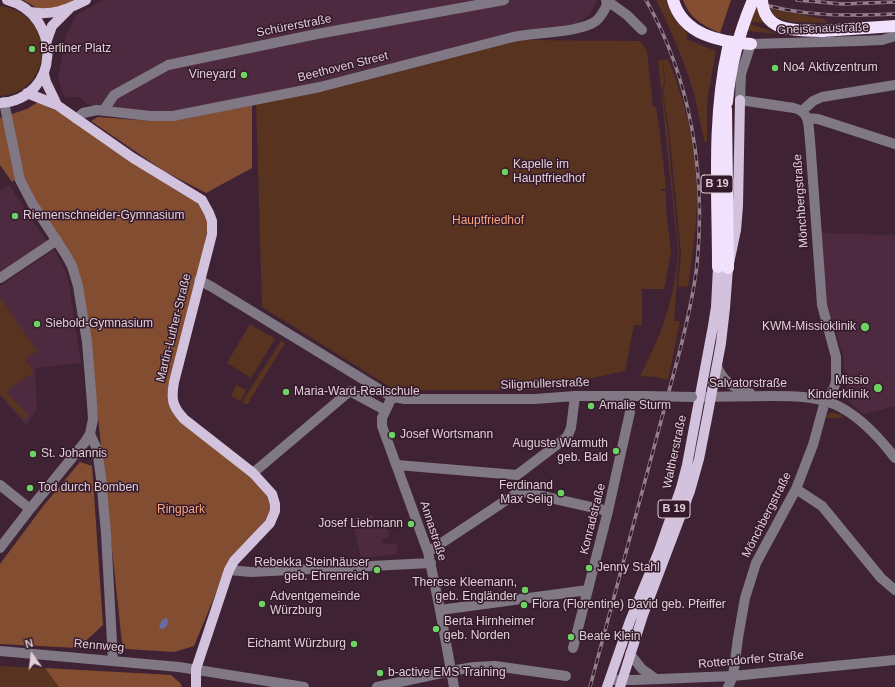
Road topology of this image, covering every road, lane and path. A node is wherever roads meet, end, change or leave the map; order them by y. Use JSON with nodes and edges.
{"nodes":[{"id":1,"x":7,"y":0,"type":"edge"},
{"id":2,"x":86,"y":0,"type":"edge"},
{"id":3,"x":504,"y":0,"type":"edge"},
{"id":4,"x":673,"y":0,"type":"edge"},
{"id":5,"x":745,"y":0,"type":"edge"},
{"id":6,"x":753,"y":0,"type":"edge"},
{"id":7,"x":762,"y":0,"type":"edge"},
{"id":8,"x":606,"y":2,"type":"edge"},
{"id":9,"x":69,"y":9,"type":"junction"},
{"id":10,"x":30,"y":12,"type":"junction"},
{"id":11,"x":895,"y":26,"type":"edge"},
{"id":12,"x":642,"y":30,"type":"dead end"},
{"id":13,"x":895,"y":36,"type":"edge"},
{"id":14,"x":47,"y":40,"type":"junction"},
{"id":15,"x":751,"y":44,"type":"junction"},
{"id":16,"x":44,"y":74,"type":"junction"},
{"id":17,"x":895,"y":85,"type":"edge"},
{"id":18,"x":27,"y":93,"type":"junction"},
{"id":19,"x":740,"y":100,"type":"junction"},
{"id":20,"x":2,"y":102,"type":"edge"},
{"id":21,"x":723,"y":102,"type":"junction"},
{"id":22,"x":57,"y":104,"type":"junction"},
{"id":23,"x":104,"y":110,"type":"junction"},
{"id":24,"x":805,"y":114,"type":"junction"},
{"id":25,"x":76,"y":119,"type":"junction"},
{"id":26,"x":895,"y":144,"type":"edge"},
{"id":27,"x":57,"y":240,"type":"junction"},
{"id":28,"x":723,"y":268,"type":"junction"},
{"id":29,"x":0,"y":278,"type":"edge"},
{"id":30,"x":199,"y":280,"type":"junction"},
{"id":31,"x":716,"y":367,"type":"junction"},
{"id":32,"x":575,"y":396,"type":"junction"},
{"id":33,"x":624,"y":396,"type":"junction"},
{"id":34,"x":756,"y":396,"type":"junction"},
{"id":35,"x":392,"y":397,"type":"junction"},
{"id":36,"x":696,"y":397,"type":"junction"},
{"id":37,"x":710,"y":397,"type":"junction"},
{"id":38,"x":824,"y":401,"type":"junction"},
{"id":39,"x":385,"y":410,"type":"junction"},
{"id":40,"x":90,"y":434,"type":"junction"},
{"id":41,"x":895,"y":458,"type":"edge"},
{"id":42,"x":397,"y":465,"type":"junction"},
{"id":43,"x":253,"y":473,"type":"junction"},
{"id":44,"x":517,"y":475,"type":"junction"},
{"id":45,"x":0,"y":485,"type":"edge"},
{"id":46,"x":796,"y":489,"type":"junction"},
{"id":47,"x":520,"y":491,"type":"junction"},
{"id":48,"x":30,"y":509,"type":"junction"},
{"id":49,"x":608,"y":511,"type":"junction"},
{"id":50,"x":0,"y":548,"type":"edge"},
{"id":51,"x":428,"y":552,"type":"junction"},
{"id":52,"x":431,"y":563,"type":"junction"},
{"id":53,"x":229,"y":570,"type":"junction"},
{"id":54,"x":588,"y":590,"type":"junction"},
{"id":55,"x":895,"y":590,"type":"edge"},
{"id":56,"x":440,"y":610,"type":"junction"},
{"id":57,"x":573,"y":648,"type":"dead end"},
{"id":58,"x":0,"y":651,"type":"edge"},
{"id":59,"x":630,"y":654,"type":"junction"},
{"id":60,"x":113,"y":660,"type":"junction"},
{"id":61,"x":895,"y":660,"type":"edge"},
{"id":62,"x":196,"y":669,"type":"junction"},
{"id":63,"x":451,"y":671,"type":"junction"},
{"id":64,"x":566,"y":676,"type":"dead end"},
{"id":65,"x":733,"y":676,"type":"junction"},
{"id":66,"x":656,"y":679,"type":"junction"},
{"id":67,"x":608,"y":684,"type":"edge"},
{"id":68,"x":621,"y":684,"type":"edge"},
{"id":69,"x":196,"y":687,"type":"edge"},
{"id":70,"x":304,"y":687,"type":"edge"},
{"id":71,"x":377,"y":687,"type":"edge"},
{"id":72,"x":454,"y":687,"type":"edge"},
{"id":73,"x":728,"y":687,"type":"edge"}],
"edges":[{"from":1,"to":10,"type":"main road"},
{"from":2,"to":9,"type":"main road"},
{"from":3,"to":23,"type":"street","name":"Schürerstraße"},
{"from":4,"to":15,"type":"highway"},
{"from":5,"to":21,"type":"highway","number":"B 19"},
{"from":6,"to":21,"type":"highway","number":"B 19","bridge":true},
{"from":7,"to":11,"type":"highway","bridge":true},
{"from":8,"to":12,"type":"street"},
{"from":8,"to":23,"type":"street","name":"Beethoven Street"},
{"from":9,"to":10,"type":"main road"},
{"from":9,"to":14,"type":"main road"},
{"from":10,"to":14,"type":"main road"},
{"from":13,"to":15,"type":"street","name":"Gneisenaustraße"},
{"from":14,"to":16,"type":"main road"},
{"from":15,"to":19,"type":"street"},
{"from":16,"to":18,"type":"main road"},
{"from":16,"to":22,"type":"main road","name":"Martin-Luther-Straße"},
{"from":17,"to":24,"type":"street"},
{"from":18,"to":20,"type":"main road"},
{"from":18,"to":22,"type":"main road","name":"Martin-Luther-Straße"},
{"from":19,"to":24,"type":"street"},
{"from":19,"to":28,"type":"main road"},
{"from":20,"to":27,"type":"street"},
{"from":21,"to":28,"type":"highway","number":"B 19"},
{"from":22,"to":25,"type":"main road","name":"Martin-Luther-Straße"},
{"from":23,"to":25,"type":"street","name":"Beethoven Street"},
{"from":24,"to":26,"type":"street"},
{"from":24,"to":38,"type":"street","name":"Mönchbergstraße"},
{"from":25,"to":30,"type":"main road","name":"Martin-Luther-Straße"},
{"from":27,"to":29,"type":"street"},
{"from":27,"to":40,"type":"street"},
{"from":28,"to":31,"type":"main road","name":"Waltherstraße","number":"B 19"},
{"from":28,"to":36,"type":"main road","name":"Waltherstraße","number":"B 19"},
{"from":30,"to":35,"type":"street"},
{"from":30,"to":43,"type":"main road","name":"Martin-Luther-Straße"},
{"from":31,"to":34,"type":"street"},
{"from":31,"to":37,"type":"main road","name":"Waltherstraße","number":"B 19"},
{"from":32,"to":33,"type":"street","name":"Siligmüllerstraße"},
{"from":32,"to":35,"type":"street","name":"Siligmüllerstraße"},
{"from":32,"to":44,"type":"street"},
{"from":33,"to":36,"type":"street","name":"Siligmüllerstraße","bridge":true},
{"from":33,"to":49,"type":"street","name":"Konradstraße"},
{"from":34,"to":37,"type":"street","name":"Salvatorstraße"},
{"from":34,"to":38,"type":"street","name":"Salvatorstraße"},
{"from":35,"to":39,"type":"street","name":"Annastraße"},
{"from":36,"to":37,"type":"street","name":"Salvatorstraße"},
{"from":36,"to":67,"type":"main road","name":"Waltherstraße","number":"B 19"},
{"from":37,"to":59,"type":"main road","name":"Waltherstraße","number":"B 19"},
{"from":38,"to":41,"type":"street","name":"Salvatorstraße"},
{"from":38,"to":46,"type":"street","name":"Mönchbergstraße"},
{"from":39,"to":42,"type":"street","name":"Annastraße"},
{"from":39,"to":43,"type":"street"},
{"from":40,"to":48,"type":"street"},
{"from":40,"to":60,"type":"street"},
{"from":42,"to":44,"type":"street"},
{"from":42,"to":51,"type":"street","name":"Annastraße"},
{"from":43,"to":53,"type":"main road","name":"Martin-Luther-Straße"},
{"from":44,"to":47,"type":"street"},
{"from":45,"to":48,"type":"street"},
{"from":46,"to":55,"type":"street"},
{"from":46,"to":65,"type":"street","name":"Mönchbergstraße"},
{"from":47,"to":49,"type":"street"},
{"from":47,"to":51,"type":"street"},
{"from":48,"to":50,"type":"street"},
{"from":49,"to":54,"type":"street","name":"Konradstraße"},
{"from":51,"to":52,"type":"street","name":"Annastraße"},
{"from":52,"to":53,"type":"street"},
{"from":52,"to":56,"type":"street","name":"Annastraße"},
{"from":53,"to":62,"type":"main road","name":"Martin-Luther-Straße"},
{"from":54,"to":56,"type":"street"},
{"from":54,"to":57,"type":"street","name":"Konradstraße"},
{"from":56,"to":63,"type":"street","name":"Annastraße"},
{"from":58,"to":60,"type":"street","name":"Rennweg"},
{"from":59,"to":66,"type":"street"},
{"from":59,"to":68,"type":"main road","name":"Waltherstraße","number":"B 19"},
{"from":60,"to":62,"type":"street","name":"Rennweg"},
{"from":61,"to":65,"type":"street","name":"Rottendorfer Straße"},
{"from":62,"to":69,"type":"main road","name":"Martin-Luther-Straße"},
{"from":62,"to":70,"type":"street"},
{"from":63,"to":64,"type":"street"},
{"from":63,"to":71,"type":"street"},
{"from":63,"to":72,"type":"street","name":"Annastraße"},
{"from":65,"to":66,"type":"street","name":"Rottendorfer Straße"},
{"from":65,"to":73,"type":"street","name":"Mönchbergstraße"},
{"from":66,"to":68,"type":"street","name":"Rottendorfer Straße"},
{"from":67,"to":68,"type":"street","name":"Rottendorfer Straße"}]}
